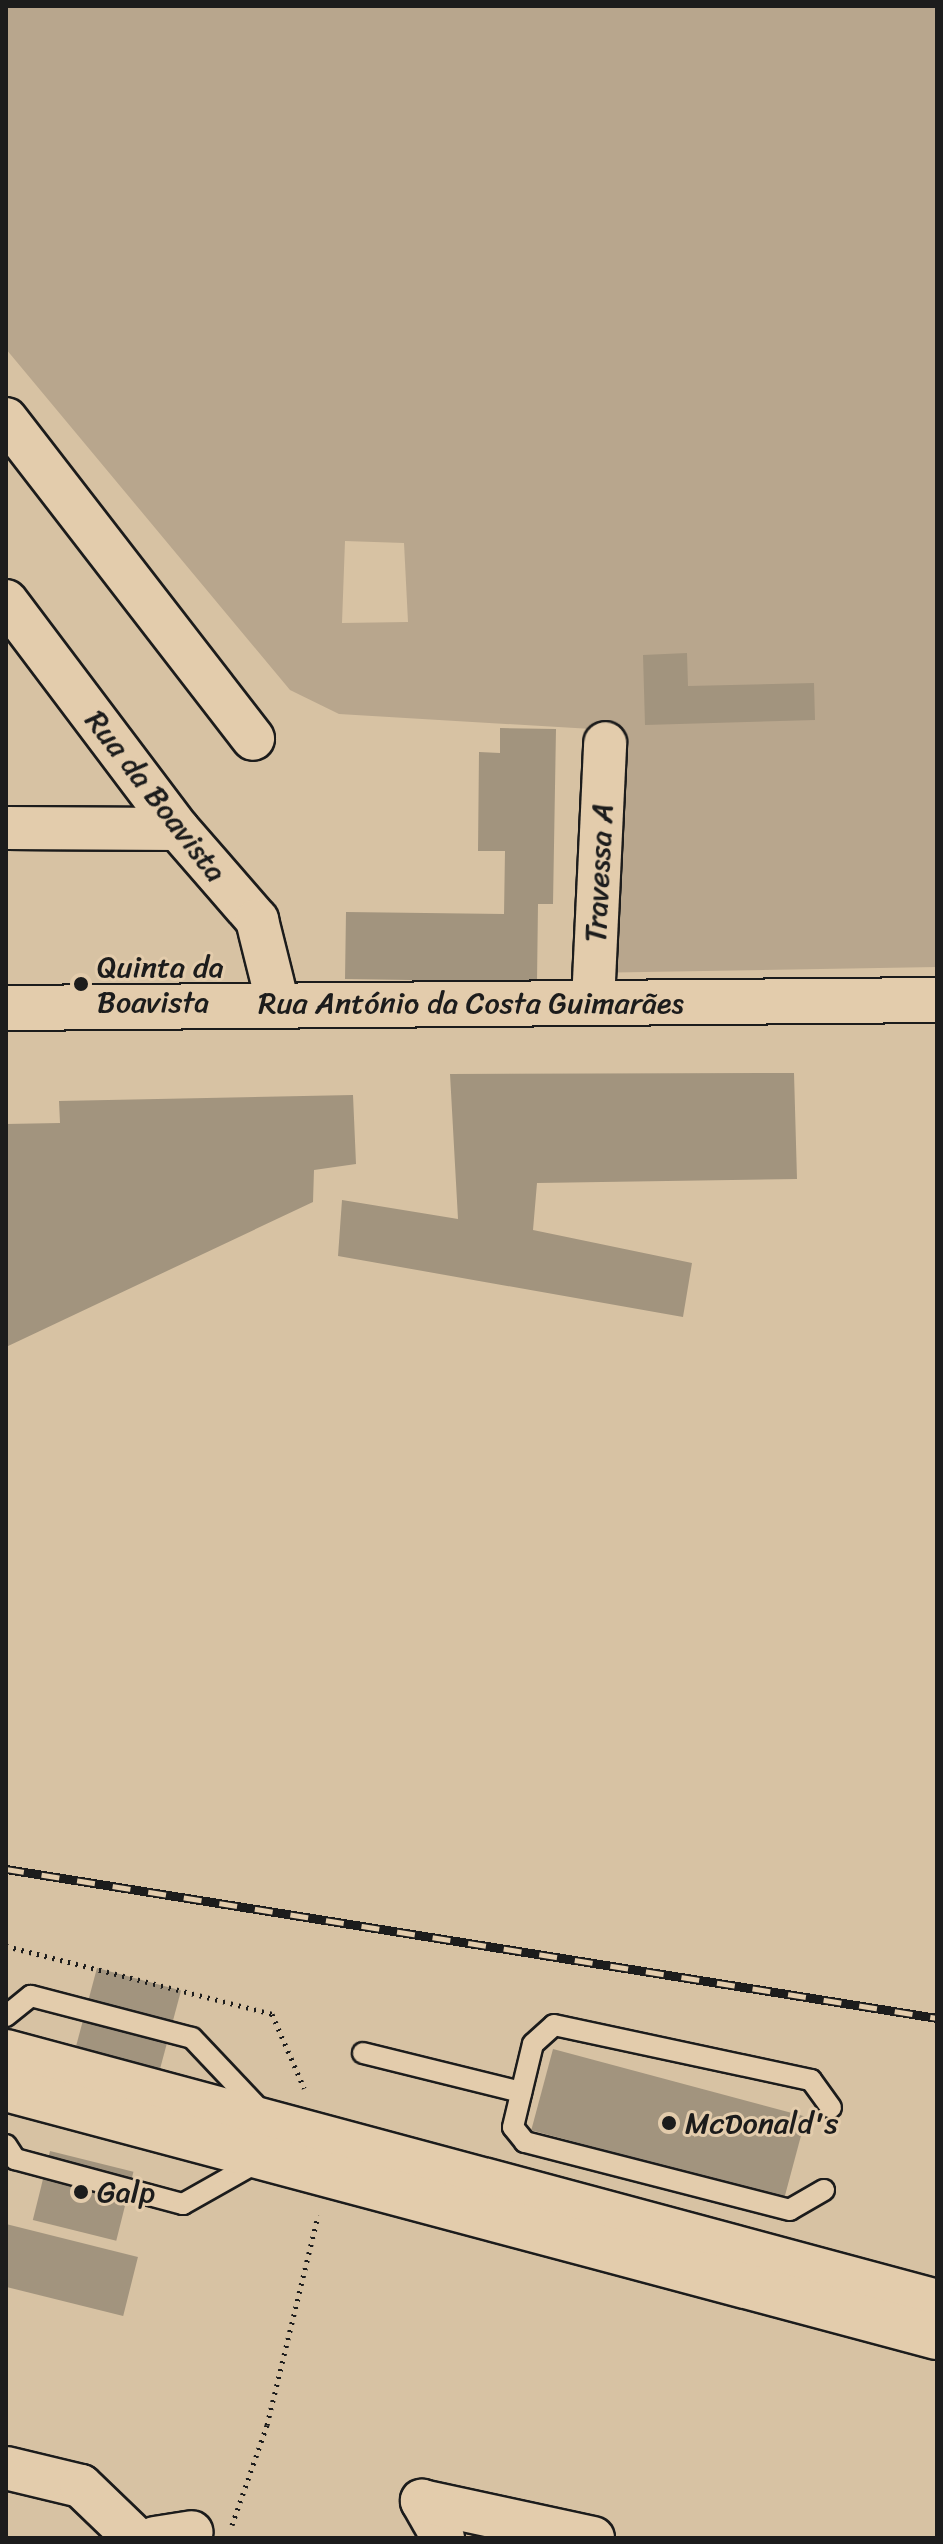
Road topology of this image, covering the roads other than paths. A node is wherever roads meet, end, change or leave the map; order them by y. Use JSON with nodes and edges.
{"nodes":[{"id":1,"x":6,"y":419,"type":"edge"},
{"id":2,"x":6,"y":601,"type":"edge"},
{"id":3,"x":253,"y":739,"type":"dead end"},
{"id":4,"x":605,"y":743,"type":"dead end"},
{"id":5,"x":6,"y":828,"type":"edge"},
{"id":6,"x":178,"y":829,"type":"junction"},
{"id":7,"x":937,"y":1000,"type":"edge"},
{"id":8,"x":593,"y":1002,"type":"junction"},
{"id":9,"x":278,"y":1004,"type":"junction"},
{"id":10,"x":6,"y":1008,"type":"edge"},
{"id":11,"x":6,"y":2016,"type":"edge"},
{"id":12,"x":6,"y":2052,"type":"edge"},
{"id":13,"x":363,"y":2053,"type":"dead end"},
{"id":14,"x":6,"y":2089,"type":"edge"},
{"id":15,"x":521,"y":2092,"type":"junction"},
{"id":16,"x":831,"y":2108,"type":"dead end"},
{"id":17,"x":268,"y":2140,"type":"junction"},
{"id":18,"x":6,"y":2145,"type":"edge"},
{"id":19,"x":824,"y":2190,"type":"dead end"},
{"id":20,"x":937,"y":2302,"type":"edge"},
{"id":21,"x":937,"y":2337,"type":"edge"},
{"id":22,"x":6,"y":2468,"type":"edge"},
{"id":23,"x":135,"y":2538,"type":"edge"},
{"id":24,"x":443,"y":2538,"type":"edge"},
{"id":25,"x":593,"y":2538,"type":"edge"}],
"edges":[{"from":1,"to":3,"type":"street"},
{"from":2,"to":6,"type":"street","name":"Rua da Boavista"},
{"from":4,"to":8,"type":"street","name":"Travessa A"},
{"from":5,"to":6,"type":"street"},
{"from":6,"to":9,"type":"street","name":"Rua da Boavista"},
{"from":7,"to":8,"type":"main road","name":"Rua António da Costa Guimarães"},
{"from":8,"to":9,"type":"main road","name":"Rua António da Costa Guimarães"},
{"from":9,"to":10,"type":"main road","name":"Rua António da Costa Guimarães"},
{"from":11,"to":17,"type":"lane"},
{"from":12,"to":17,"type":"main road"},
{"from":13,"to":15,"type":"lane"},
{"from":14,"to":17,"type":"main road"},
{"from":15,"to":16,"type":"lane"},
{"from":15,"to":19,"type":"lane"},
{"from":17,"to":18,"type":"lane"},
{"from":17,"to":20,"type":"main road"},
{"from":17,"to":21,"type":"main road"},
{"from":22,"to":23,"type":"street"},
{"from":24,"to":25,"type":"street"}]}
